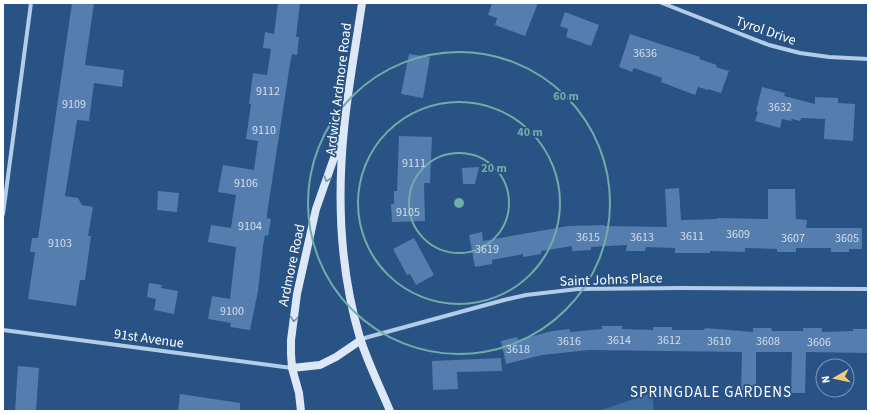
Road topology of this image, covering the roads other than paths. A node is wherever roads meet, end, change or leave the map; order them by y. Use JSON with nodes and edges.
{"nodes":[{"id":1,"x":30,"y":3,"type":"edge"},
{"id":2,"x":362,"y":3,"type":"edge"},
{"id":3,"x":662,"y":3,"type":"edge"},
{"id":4,"x":868,"y":59,"type":"edge"},
{"id":5,"x":344,"y":128,"type":"junction"},
{"id":6,"x":3,"y":214,"type":"edge"},
{"id":7,"x":868,"y":289,"type":"edge"},
{"id":8,"x":3,"y":330,"type":"edge"},
{"id":9,"x":360,"y":340,"type":"junction"},
{"id":10,"x":292,"y":368,"type":"junction"},
{"id":11,"x":300,"y":411,"type":"edge"},
{"id":12,"x":390,"y":411,"type":"edge"}],
"edges":[{"from":1,"to":6,"type":"street"},
{"from":2,"to":5,"type":"street","name":"Ardwick Ardmore Road"},
{"from":3,"to":4,"type":"street","name":"Tyrol Drive"},
{"from":5,"to":9,"type":"street","name":"Ardwick Ardmore Road"},
{"from":5,"to":10,"type":"street","name":"Ardmore Road","one_way":true},
{"from":7,"to":9,"type":"street","name":"Saint Johns Place"},
{"from":8,"to":10,"type":"street","name":"91st Avenue"},
{"from":9,"to":10,"type":"street"},
{"from":9,"to":12,"type":"street","name":"Ardwick Ardmore Road"},
{"from":10,"to":11,"type":"street","name":"Ardmore Road"}]}
